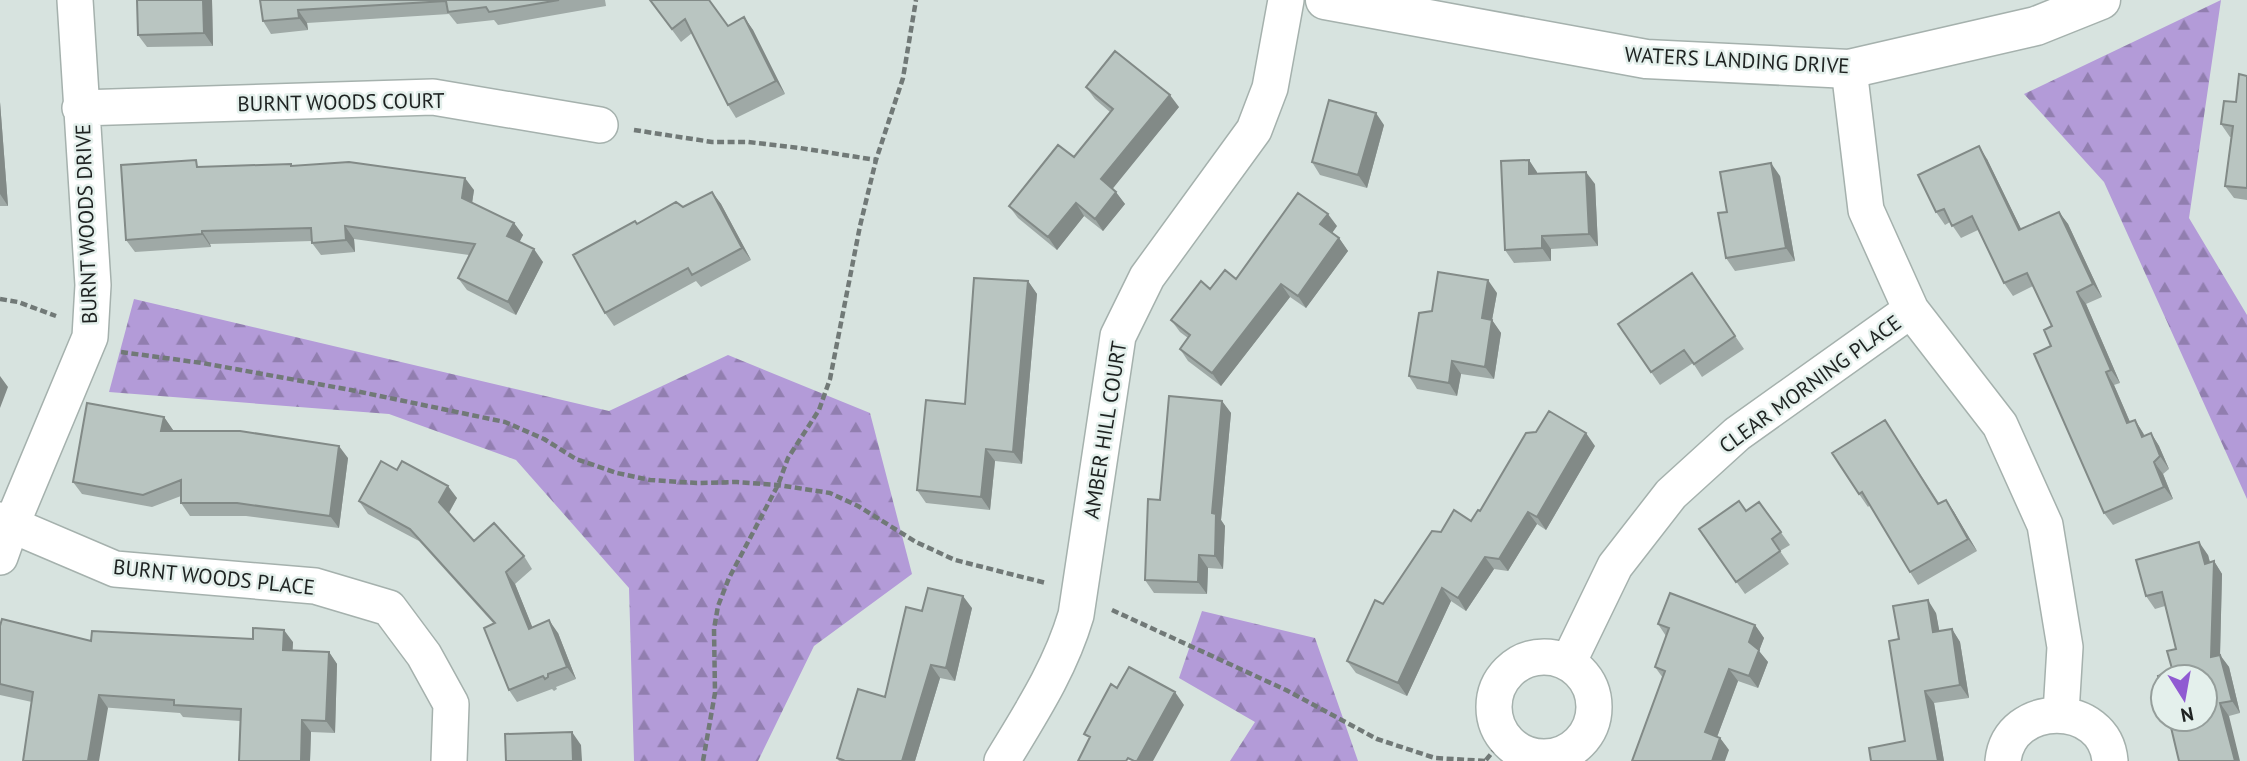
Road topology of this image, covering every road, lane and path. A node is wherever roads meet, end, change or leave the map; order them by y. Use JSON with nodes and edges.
{"nodes":[{"id":1,"x":75,"y":0,"type":"edge"},
{"id":2,"x":916,"y":0,"type":"edge"},
{"id":3,"x":1286,"y":0,"type":"edge"},
{"id":4,"x":1325,"y":0,"type":"edge"},
{"id":5,"x":2101,"y":0,"type":"edge"},
{"id":6,"x":1850,"y":69,"type":"junction"},
{"id":7,"x":80,"y":108,"type":"junction"},
{"id":8,"x":600,"y":125,"type":"joint"},
{"id":9,"x":876,"y":160,"type":"junction"},
{"id":10,"x":0,"y":299,"type":"edge"},
{"id":11,"x":1911,"y":310,"type":"junction"},
{"id":12,"x":90,"y":337,"type":"junction"},
{"id":13,"x":778,"y":485,"type":"junction"},
{"id":14,"x":4,"y":534,"type":"edge"},
{"id":15,"x":1050,"y":584,"type":"dead end"},
{"id":16,"x":1103,"y":606,"type":"dead end"},
{"id":17,"x":1568,"y":663,"type":"junction"},
{"id":18,"x":2061,"y":713,"type":"junction"},
{"id":19,"x":1492,"y":753,"type":"edge"},
{"id":20,"x":1552,"y":759,"type":"edge"},
{"id":21,"x":449,"y":761,"type":"edge"},
{"id":22,"x":703,"y":761,"type":"edge"},
{"id":23,"x":1002,"y":761,"type":"edge"},
{"id":24,"x":2003,"y":761,"type":"edge"},
{"id":25,"x":2110,"y":761,"type":"edge"}],
"edges":[{"from":1,"to":7,"type":"street","name":"BURNT WOODS DRIVE"},
{"from":2,"to":9,"type":"path"},
{"from":3,"to":23,"type":"street","name":"AMBER HILL COURT"},
{"from":4,"to":6,"type":"street","name":"WATERS LANDING DRIVE"},
{"from":5,"to":6,"type":"street","name":"WATERS LANDING DRIVE"},
{"from":6,"to":11,"type":"street"},
{"from":7,"to":8,"type":"street","name":"BURNT WOODS COURT"},
{"from":7,"to":12,"type":"street","name":"BURNT WOODS DRIVE"},
{"from":8,"to":9,"type":"path"},
{"from":9,"to":13,"type":"path"},
{"from":10,"to":12,"type":"path"},
{"from":11,"to":17,"type":"street","name":"CLEAR MORNING PLACE"},
{"from":11,"to":18,"type":"street"},
{"from":12,"to":13,"type":"path"},
{"from":12,"to":14,"type":"street","name":"BURNT WOODS DRIVE"},
{"from":13,"to":15,"type":"path"},
{"from":13,"to":22,"type":"path"},
{"from":14,"to":21,"type":"street","name":"BURNT WOODS PLACE"},
{"from":16,"to":19,"type":"path"},
{"from":17,"to":19,"type":"street"},
{"from":17,"to":20,"type":"street"},
{"from":18,"to":24,"type":"street"},
{"from":18,"to":25,"type":"street"},
{"from":19,"to":20,"type":"street"}]}
